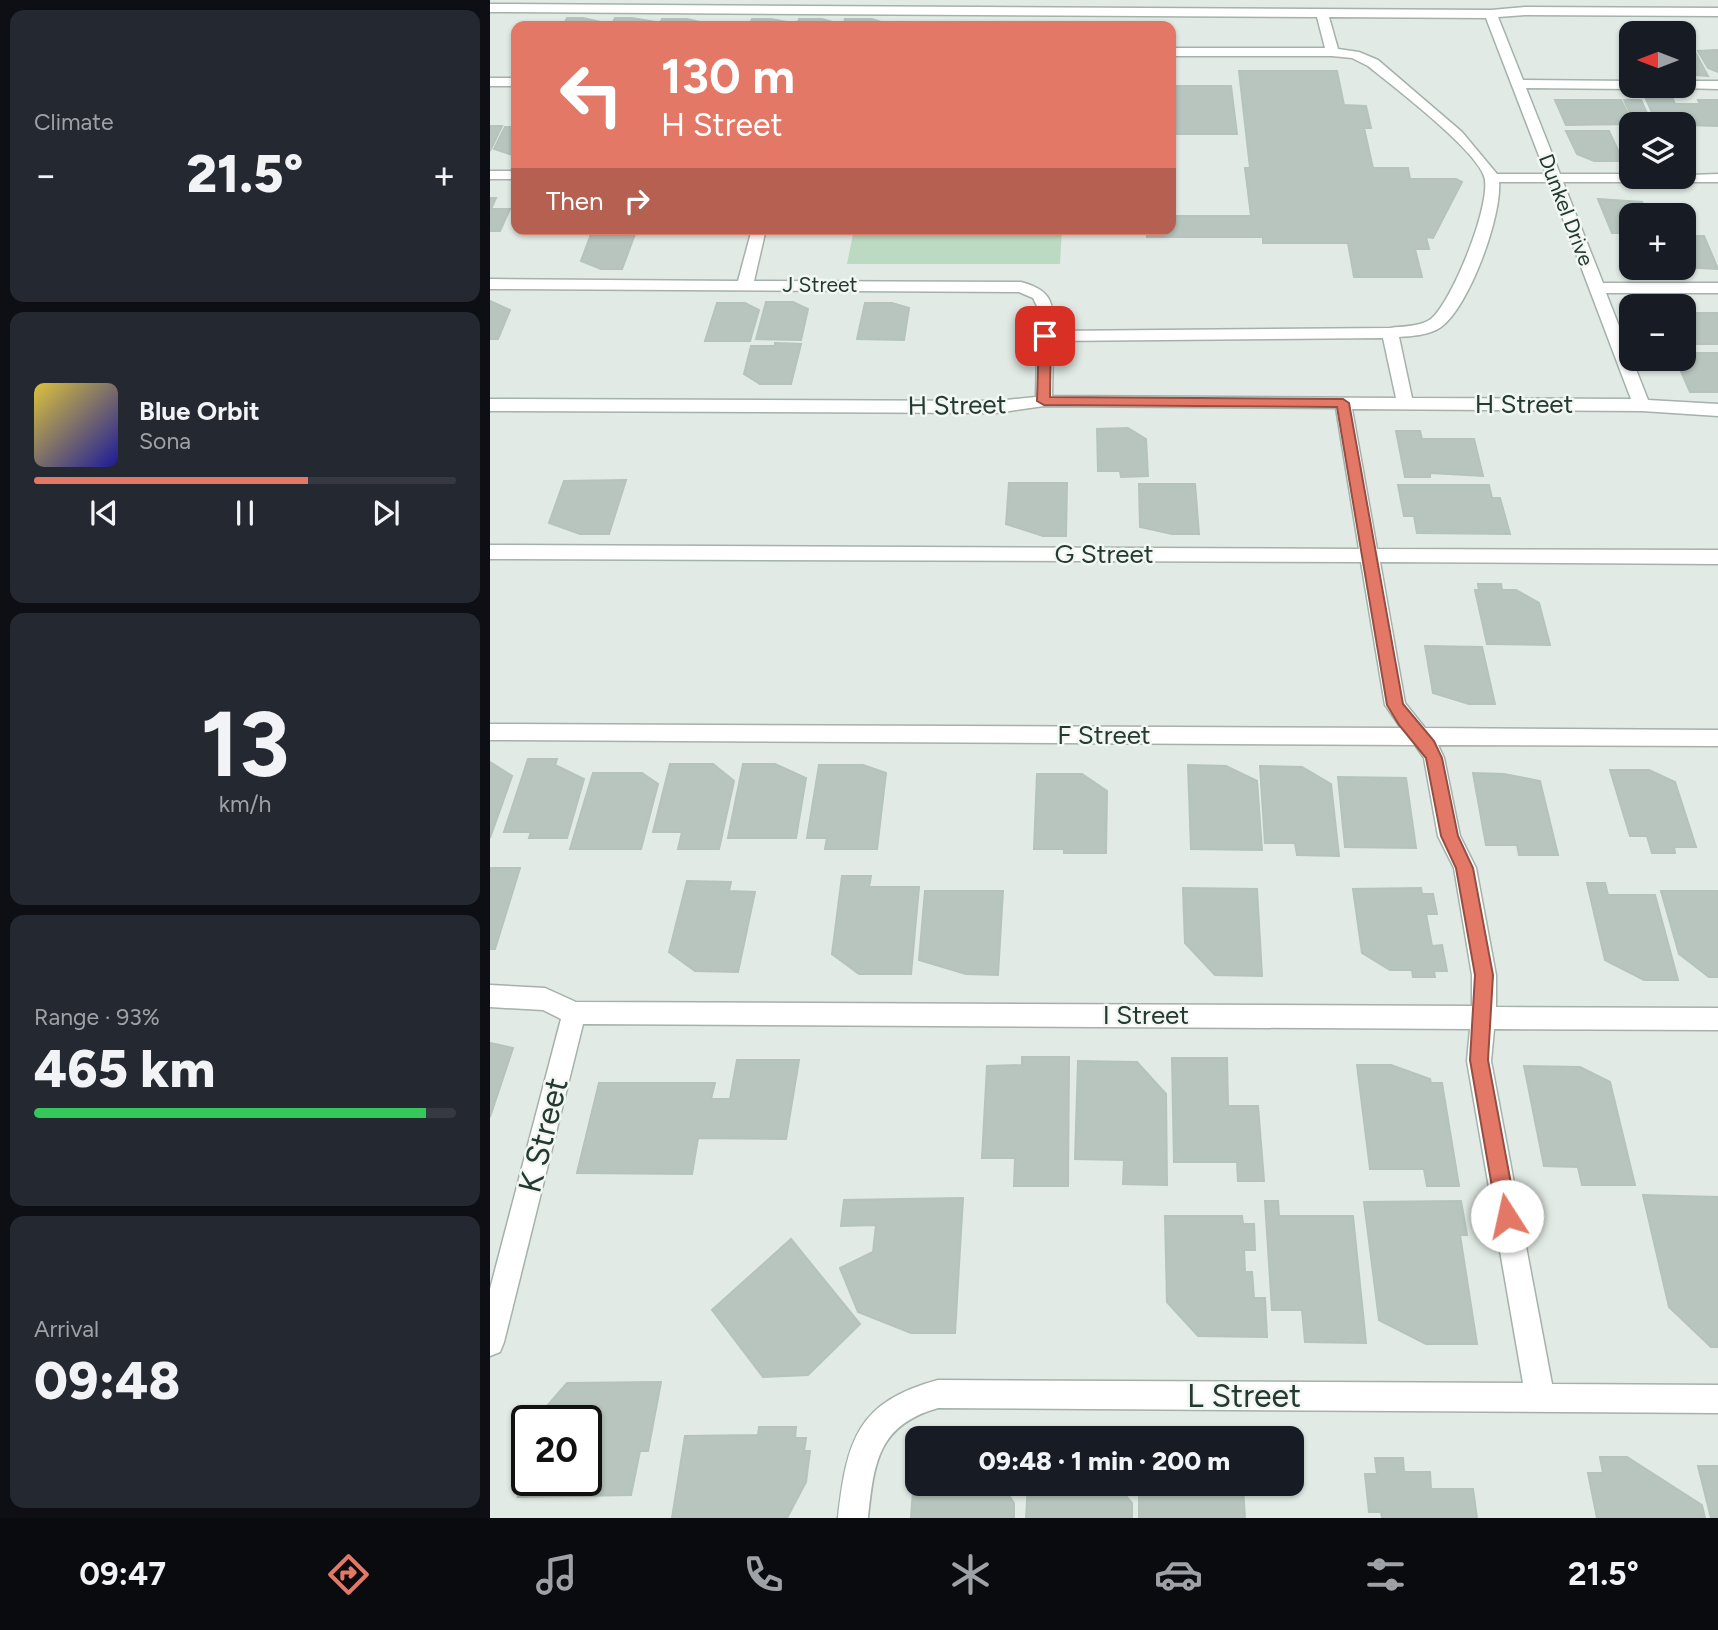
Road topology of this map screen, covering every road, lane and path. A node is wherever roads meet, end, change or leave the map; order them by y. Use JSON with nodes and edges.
{"nodes":[{"id":1,"x":1272,"y":7,"type":"edge"},
{"id":2,"x":490,"y":8,"type":"edge"},
{"id":3,"x":1054,"y":10,"type":"junction"},
{"id":4,"x":1718,"y":12,"type":"edge"},
{"id":5,"x":1322,"y":13,"type":"junction"},
{"id":6,"x":1491,"y":15,"type":"junction"},
{"id":7,"x":1053,"y":21,"type":"edge"},
{"id":8,"x":1176,"y":52,"type":"edge"},
{"id":9,"x":1332,"y":52,"type":"junction"},
{"id":10,"x":490,"y":82,"type":"edge"},
{"id":11,"x":511,"y":82,"type":"edge"},
{"id":12,"x":1518,"y":84,"type":"junction"},
{"id":13,"x":1619,"y":85,"type":"edge"},
{"id":14,"x":1696,"y":85,"type":"edge"},
{"id":15,"x":1718,"y":85,"type":"edge"},
{"id":16,"x":490,"y":175,"type":"edge"},
{"id":17,"x":511,"y":175,"type":"edge"},
{"id":18,"x":1492,"y":178,"type":"junction"},
{"id":19,"x":1554,"y":178,"type":"junction"},
{"id":20,"x":1718,"y":178,"type":"edge"},
{"id":21,"x":758,"y":235,"type":"edge"},
{"id":22,"x":490,"y":284,"type":"edge"},
{"id":23,"x":745,"y":285,"type":"junction"},
{"id":24,"x":1596,"y":288,"type":"junction"},
{"id":25,"x":1718,"y":288,"type":"edge"},
{"id":26,"x":1390,"y":333,"type":"junction"},
{"id":27,"x":1045,"y":336,"type":"junction"},
{"id":28,"x":1044,"y":401,"type":"junction"},
{"id":29,"x":1343,"y":403,"type":"junction"},
{"id":30,"x":1405,"y":403,"type":"junction"},
{"id":31,"x":490,"y":405,"type":"edge"},
{"id":32,"x":1642,"y":405,"type":"junction"},
{"id":33,"x":1718,"y":410,"type":"edge"},
{"id":34,"x":490,"y":552,"type":"edge"},
{"id":35,"x":1369,"y":556,"type":"junction"},
{"id":36,"x":1718,"y":557,"type":"edge"},
{"id":37,"x":490,"y":732,"type":"edge"},
{"id":38,"x":1419,"y":736,"type":"junction"},
{"id":39,"x":1718,"y":737,"type":"edge"},
{"id":40,"x":490,"y":996,"type":"edge"},
{"id":41,"x":574,"y":1013,"type":"junction"},
{"id":42,"x":1482,"y":1017,"type":"junction"},
{"id":43,"x":1718,"y":1018,"type":"edge"},
{"id":44,"x":490,"y":1342,"type":"edge"},
{"id":45,"x":1540,"y":1398,"type":"junction"},
{"id":46,"x":1718,"y":1399,"type":"edge"},
{"id":47,"x":853,"y":1518,"type":"edge"}],
"edges":[{"from":1,"to":3,"type":"lane"},
{"from":1,"to":5,"type":"lane"},
{"from":2,"to":3,"type":"lane"},
{"from":3,"to":7,"type":"lane"},
{"from":4,"to":6,"type":"lane"},
{"from":5,"to":6,"type":"lane"},
{"from":5,"to":9,"type":"lane"},
{"from":6,"to":12,"type":"lane","name":"Dunkel Drive"},
{"from":8,"to":9,"type":"lane"},
{"from":9,"to":18,"type":"lane"},
{"from":10,"to":11,"type":"lane"},
{"from":12,"to":13,"type":"lane"},
{"from":12,"to":19,"type":"lane","name":"Dunkel Drive"},
{"from":14,"to":15,"type":"lane"},
{"from":16,"to":17,"type":"lane"},
{"from":18,"to":19,"type":"lane"},
{"from":18,"to":26,"type":"lane"},
{"from":19,"to":20,"type":"lane"},
{"from":19,"to":24,"type":"lane","name":"Dunkel Drive"},
{"from":21,"to":23,"type":"lane"},
{"from":22,"to":23,"type":"lane","name":"J Street"},
{"from":23,"to":27,"type":"lane","name":"J Street"},
{"from":24,"to":25,"type":"lane"},
{"from":24,"to":32,"type":"lane","name":"Dunkel Drive"},
{"from":26,"to":27,"type":"lane"},
{"from":26,"to":30,"type":"lane"},
{"from":27,"to":28,"type":"lane","name":"J Street"},
{"from":28,"to":29,"type":"lane","name":"H Street"},
{"from":28,"to":31,"type":"lane","name":"H Street"},
{"from":29,"to":30,"type":"lane","name":"H Street"},
{"from":29,"to":35,"type":"lane"},
{"from":30,"to":32,"type":"lane","name":"H Street"},
{"from":32,"to":33,"type":"lane","name":"H Street"},
{"from":34,"to":35,"type":"lane","name":"G Street"},
{"from":35,"to":36,"type":"lane","name":"G Street"},
{"from":35,"to":38,"type":"lane"},
{"from":37,"to":38,"type":"lane","name":"F Street"},
{"from":38,"to":39,"type":"lane","name":"F Street"},
{"from":38,"to":42,"type":"lane"},
{"from":40,"to":41,"type":"lane"},
{"from":41,"to":42,"type":"lane","name":"I Street"},
{"from":41,"to":44,"type":"lane","name":"K Street"},
{"from":42,"to":43,"type":"lane","name":"I Street"},
{"from":42,"to":45,"type":"lane"},
{"from":45,"to":46,"type":"lane","name":"L Street"},
{"from":45,"to":47,"type":"lane","name":"L Street"}]}
